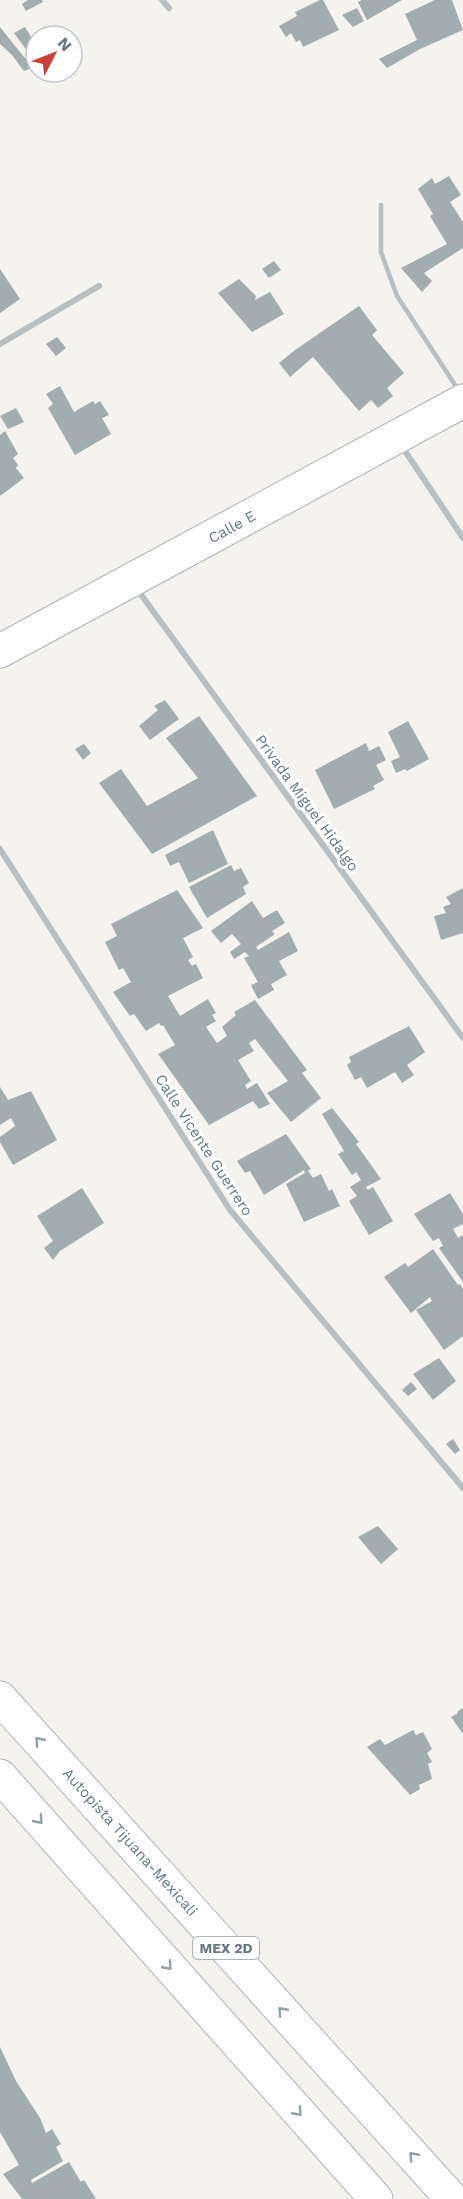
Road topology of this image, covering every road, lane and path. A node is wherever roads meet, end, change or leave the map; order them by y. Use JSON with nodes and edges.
{"nodes":[{"id":1,"x":162,"y":0,"type":"edge"},
{"id":2,"x":169,"y":8,"type":"dead end"},
{"id":3,"x":381,"y":205,"type":"dead end"},
{"id":4,"x":99,"y":286,"type":"dead end"},
{"id":5,"x":0,"y":344,"type":"edge"},
{"id":6,"x":463,"y":396,"type":"edge"},
{"id":7,"x":463,"y":401,"type":"edge"},
{"id":8,"x":396,"y":437,"type":"junction"},
{"id":9,"x":463,"y":538,"type":"edge"},
{"id":10,"x":132,"y":582,"type":"junction"},
{"id":11,"x":0,"y":651,"type":"edge"},
{"id":12,"x":0,"y":849,"type":"edge"},
{"id":13,"x":463,"y":1038,"type":"edge"},
{"id":14,"x":463,"y":1488,"type":"edge"},
{"id":15,"x":0,"y":1698,"type":"edge"},
{"id":16,"x":0,"y":1776,"type":"edge"},
{"id":17,"x":376,"y":2199,"type":"edge"},
{"id":18,"x":452,"y":2199,"type":"edge"}],
"edges":[{"from":1,"to":2,"type":"street"},
{"from":3,"to":6,"type":"lane"},
{"from":4,"to":5,"type":"street"},
{"from":7,"to":8,"type":"main road","name":"Calle E"},
{"from":8,"to":9,"type":"street"},
{"from":8,"to":10,"type":"main road","name":"Calle E"},
{"from":10,"to":11,"type":"main road","name":"Calle E"},
{"from":10,"to":13,"type":"street","name":"Privada Miguel Hidalgo"},
{"from":12,"to":14,"type":"street","name":"Calle Vicente Guerrero"},
{"from":18,"to":15,"type":"main road","name":"Autopista Tijuana-Mexicali","number":"MEX 2D","one_way":true},
{"from":16,"to":17,"type":"main road","one_way":true}]}
